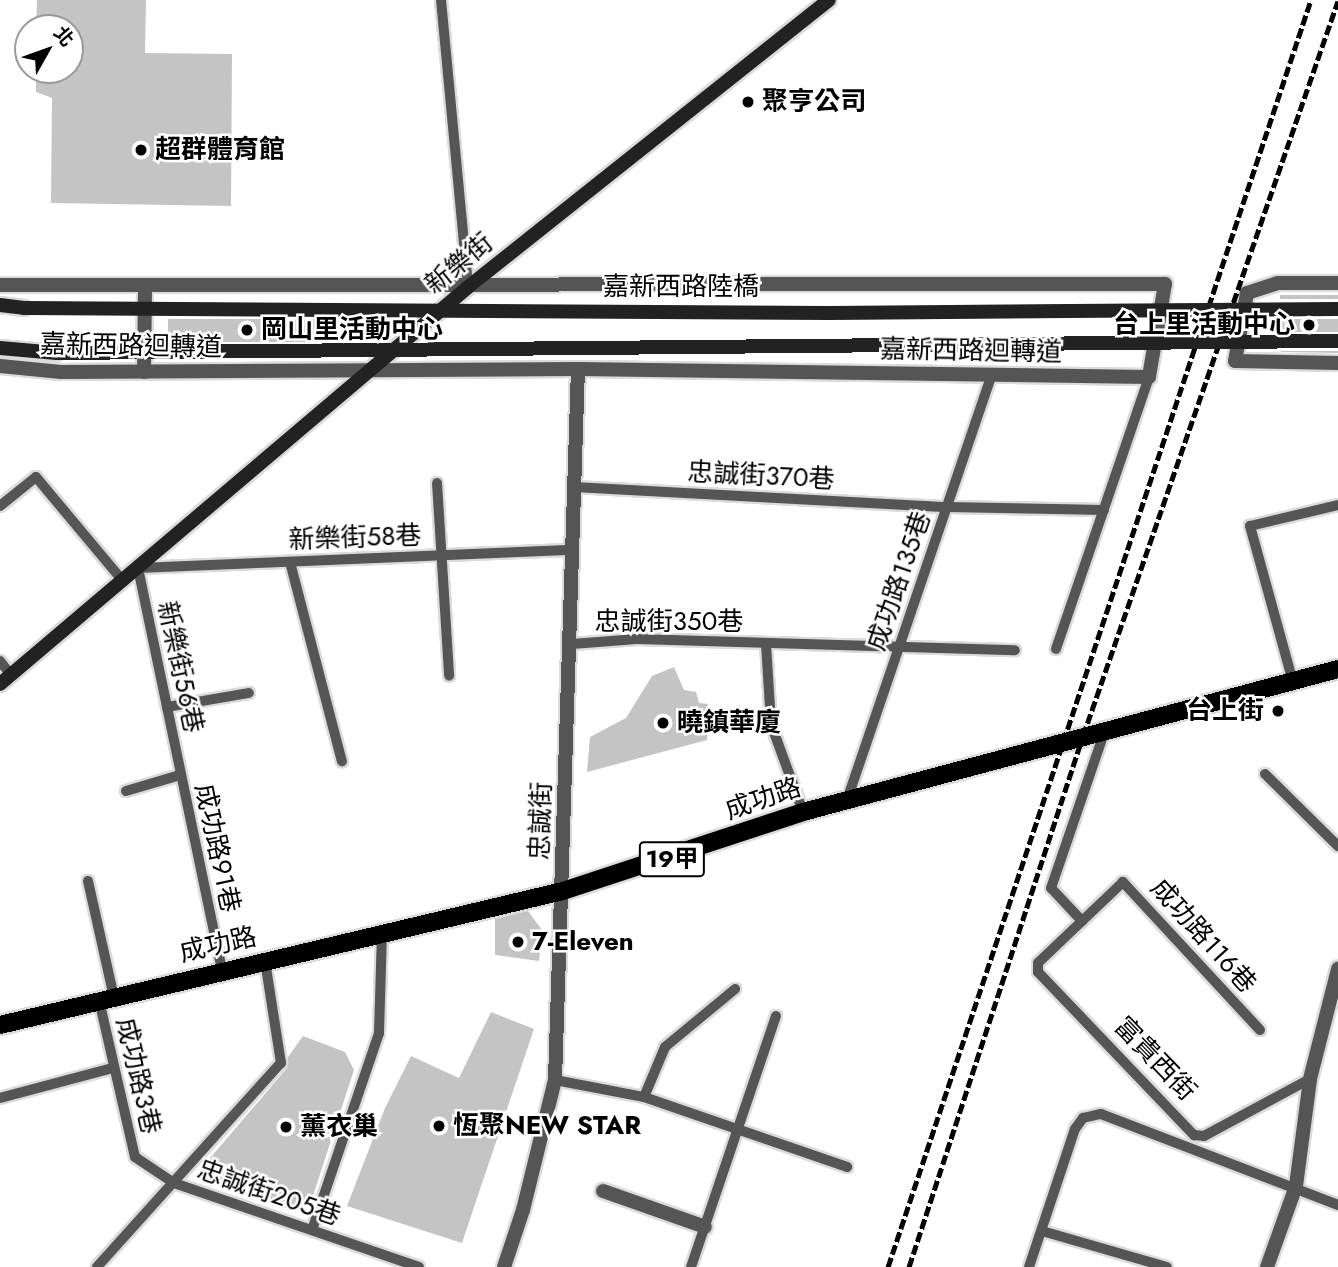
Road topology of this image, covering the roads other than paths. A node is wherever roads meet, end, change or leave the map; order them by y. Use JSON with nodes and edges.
{"nodes":[{"id":1,"x":441,"y":0,"type":"edge"},
{"id":2,"x":829,"y":0,"type":"edge"},
{"id":3,"x":1338,"y":283,"type":"edge"},
{"id":4,"x":0,"y":285,"type":"edge"},
{"id":5,"x":145,"y":286,"type":"junction"},
{"id":6,"x":468,"y":287,"type":"junction"},
{"id":7,"x":0,"y":305,"type":"edge"},
{"id":8,"x":1338,"y":309,"type":"edge"},
{"id":9,"x":1338,"y":341,"type":"edge"},
{"id":10,"x":0,"y":348,"type":"edge"},
{"id":11,"x":1338,"y":363,"type":"edge"},
{"id":12,"x":0,"y":366,"type":"edge"},
{"id":13,"x":578,"y":369,"type":"junction"},
{"id":14,"x":144,"y":372,"type":"junction"},
{"id":15,"x":366,"y":372,"type":"junction"},
{"id":16,"x":992,"y":375,"type":"junction"},
{"id":17,"x":1149,"y":377,"type":"junction"},
{"id":18,"x":437,"y":483,"type":"dead end"},
{"id":19,"x":573,"y":487,"type":"junction"},
{"id":20,"x":1338,"y":505,"type":"edge"},
{"id":21,"x":0,"y":506,"type":"edge"},
{"id":22,"x":947,"y":507,"type":"junction"},
{"id":23,"x":1104,"y":510,"type":"junction"},
{"id":24,"x":574,"y":550,"type":"junction"},
{"id":25,"x":442,"y":556,"type":"junction"},
{"id":26,"x":290,"y":562,"type":"junction"},
{"id":27,"x":138,"y":568,"type":"junction"},
{"id":28,"x":123,"y":581,"type":"junction"},
{"id":29,"x":572,"y":644,"type":"junction"},
{"id":30,"x":766,"y":644,"type":"junction"},
{"id":31,"x":898,"y":649,"type":"junction"},
{"id":32,"x":1056,"y":649,"type":"dead end"},
{"id":33,"x":1015,"y":650,"type":"dead end"},
{"id":34,"x":0,"y":660,"type":"edge"},
{"id":35,"x":1338,"y":669,"type":"edge"},
{"id":36,"x":449,"y":676,"type":"dead end"},
{"id":37,"x":5,"y":679,"type":"edge"},
{"id":38,"x":1293,"y":682,"type":"junction"},
{"id":39,"x":249,"y":693,"type":"dead end"},
{"id":40,"x":167,"y":707,"type":"junction"},
{"id":41,"x":1106,"y":730,"type":"junction"},
{"id":42,"x":342,"y":761,"type":"dead end"},
{"id":43,"x":1265,"y":774,"type":"dead end"},
{"id":44,"x":180,"y":775,"type":"junction"},
{"id":45,"x":126,"y":791,"type":"dead end"},
{"id":46,"x":847,"y":800,"type":"junction"},
{"id":47,"x":803,"y":812,"type":"junction"},
{"id":48,"x":1338,"y":846,"type":"edge"},
{"id":49,"x":88,"y":881,"type":"dead end"},
{"id":50,"x":563,"y":891,"type":"junction"},
{"id":51,"x":1082,"y":921,"type":"junction"},
{"id":52,"x":382,"y":933,"type":"junction"},
{"id":53,"x":265,"y":961,"type":"junction"},
{"id":54,"x":1338,"y":969,"type":"edge"},
{"id":55,"x":222,"y":970,"type":"junction"},
{"id":56,"x":735,"y":989,"type":"dead end"},
{"id":57,"x":106,"y":998,"type":"junction"},
{"id":58,"x":776,"y":1016,"type":"dead end"},
{"id":59,"x":0,"y":1025,"type":"edge"},
{"id":60,"x":1260,"y":1030,"type":"dead end"},
{"id":61,"x":113,"y":1068,"type":"junction"},
{"id":62,"x":1310,"y":1079,"type":"junction"},
{"id":63,"x":555,"y":1080,"type":"junction"},
{"id":64,"x":644,"y":1097,"type":"junction"},
{"id":65,"x":0,"y":1098,"type":"edge"},
{"id":66,"x":738,"y":1127,"type":"junction"},
{"id":67,"x":847,"y":1167,"type":"dead end"},
{"id":68,"x":174,"y":1183,"type":"junction"},
{"id":69,"x":1296,"y":1185,"type":"junction"},
{"id":70,"x":603,"y":1191,"type":"dead end"},
{"id":71,"x":1338,"y":1205,"type":"edge"},
{"id":72,"x":705,"y":1227,"type":"junction"},
{"id":73,"x":312,"y":1230,"type":"junction"},
{"id":74,"x":1042,"y":1231,"type":"junction"},
{"id":75,"x":97,"y":1267,"type":"edge"},
{"id":76,"x":419,"y":1267,"type":"edge"},
{"id":77,"x":503,"y":1267,"type":"edge"},
{"id":78,"x":691,"y":1267,"type":"edge"},
{"id":79,"x":1029,"y":1267,"type":"edge"},
{"id":80,"x":1167,"y":1267,"type":"edge"},
{"id":81,"x":1267,"y":1267,"type":"edge"}],
"edges":[{"from":1,"to":6,"type":"lane"},
{"from":2,"to":6,"type":"street","name":"新樂街"},
{"from":3,"to":11,"type":"street"},
{"from":4,"to":5,"type":"street"},
{"from":5,"to":6,"type":"street"},
{"from":5,"to":14,"type":"street"},
{"from":6,"to":15,"type":"street","name":"新樂街"},
{"from":6,"to":17,"type":"street"},
{"from":7,"to":8,"type":"street","name":"嘉新西路陸橋","bridge":true},
{"from":9,"to":10,"type":"street","bridge":true},
{"from":12,"to":14,"type":"street","name":"嘉新西路迴轉道"},
{"from":13,"to":15,"type":"street","name":"嘉新西路迴轉道"},
{"from":13,"to":16,"type":"street","name":"嘉新西路迴轉道"},
{"from":13,"to":19,"type":"street","name":"忠誠街"},
{"from":14,"to":15,"type":"street","name":"嘉新西路迴轉道"},
{"from":15,"to":27,"type":"street","name":"新樂街"},
{"from":16,"to":17,"type":"street","name":"嘉新西路迴轉道"},
{"from":16,"to":22,"type":"lane","name":"成功路135巷"},
{"from":17,"to":23,"type":"lane"},
{"from":18,"to":25,"type":"lane"},
{"from":19,"to":22,"type":"lane","name":"忠誠街370巷"},
{"from":19,"to":24,"type":"street","name":"忠誠街"},
{"from":20,"to":38,"type":"lane"},
{"from":21,"to":28,"type":"lane"},
{"from":22,"to":23,"type":"lane","name":"忠誠街370巷"},
{"from":22,"to":31,"type":"lane","name":"成功路135巷"},
{"from":23,"to":32,"type":"lane"},
{"from":24,"to":25,"type":"lane","name":"新樂街58巷"},
{"from":24,"to":29,"type":"street","name":"忠誠街"},
{"from":25,"to":26,"type":"lane","name":"新樂街58巷"},
{"from":25,"to":36,"type":"lane"},
{"from":26,"to":27,"type":"lane","name":"新樂街58巷"},
{"from":26,"to":42,"type":"lane"},
{"from":27,"to":28,"type":"street","name":"新樂街"},
{"from":27,"to":40,"type":"lane","name":"新樂街56巷"},
{"from":28,"to":37,"type":"street","name":"新樂街"},
{"from":29,"to":30,"type":"lane","name":"忠誠街350巷"},
{"from":29,"to":50,"type":"street","name":"忠誠街"},
{"from":30,"to":31,"type":"lane","name":"忠誠街350巷"},
{"from":30,"to":47,"type":"lane"},
{"from":31,"to":33,"type":"lane","name":"忠誠街350巷"},
{"from":31,"to":46,"type":"lane","name":"成功路135巷"},
{"from":34,"to":37,"type":"lane"},
{"from":35,"to":38,"type":"main road","name":"成功路","number":"19甲"},
{"from":38,"to":41,"type":"main road","name":"成功路","number":"19甲"},
{"from":39,"to":40,"type":"lane"},
{"from":40,"to":44,"type":"lane","name":"新樂街56巷"},
{"from":41,"to":46,"type":"main road","name":"成功路","number":"19甲"},
{"from":41,"to":51,"type":"lane"},
{"from":43,"to":48,"type":"lane"},
{"from":44,"to":45,"type":"lane"},
{"from":44,"to":55,"type":"lane","name":"成功路91巷"},
{"from":46,"to":47,"type":"main road","name":"成功路","number":"19甲"},
{"from":47,"to":50,"type":"main road","name":"成功路","number":"19甲"},
{"from":49,"to":57,"type":"lane","name":"成功路3巷"},
{"from":50,"to":52,"type":"main road","name":"成功路","number":"19甲"},
{"from":50,"to":63,"type":"street","name":"忠誠街"},
{"from":51,"to":60,"type":"lane","name":"成功路116巷"},
{"from":51,"to":62,"type":"lane","name":"富貴西街"},
{"from":52,"to":53,"type":"main road","name":"成功路","number":"19甲"},
{"from":52,"to":73,"type":"lane"},
{"from":53,"to":55,"type":"main road","name":"成功路","number":"19甲"},
{"from":53,"to":68,"type":"lane"},
{"from":54,"to":62,"type":"street"},
{"from":55,"to":57,"type":"main road","name":"成功路","number":"19甲"},
{"from":56,"to":64,"type":"lane"},
{"from":57,"to":59,"type":"main road","name":"成功路","number":"19甲"},
{"from":57,"to":61,"type":"lane","name":"成功路3巷"},
{"from":58,"to":66,"type":"lane"},
{"from":61,"to":65,"type":"lane"},
{"from":61,"to":68,"type":"lane","name":"成功路3巷"},
{"from":62,"to":69,"type":"street"},
{"from":63,"to":64,"type":"lane"},
{"from":63,"to":77,"type":"street","name":"忠誠街"},
{"from":64,"to":66,"type":"lane"},
{"from":66,"to":67,"type":"lane"},
{"from":66,"to":72,"type":"lane"},
{"from":68,"to":73,"type":"lane","name":"忠誠街205巷"},
{"from":68,"to":75,"type":"lane","name":"忠誠街205巷"},
{"from":69,"to":71,"type":"lane"},
{"from":69,"to":74,"type":"lane"},
{"from":69,"to":81,"type":"street"},
{"from":70,"to":72,"type":"street"},
{"from":72,"to":78,"type":"lane"},
{"from":73,"to":76,"type":"lane","name":"忠誠街205巷"},
{"from":74,"to":79,"type":"lane"},
{"from":74,"to":80,"type":"lane"}]}
